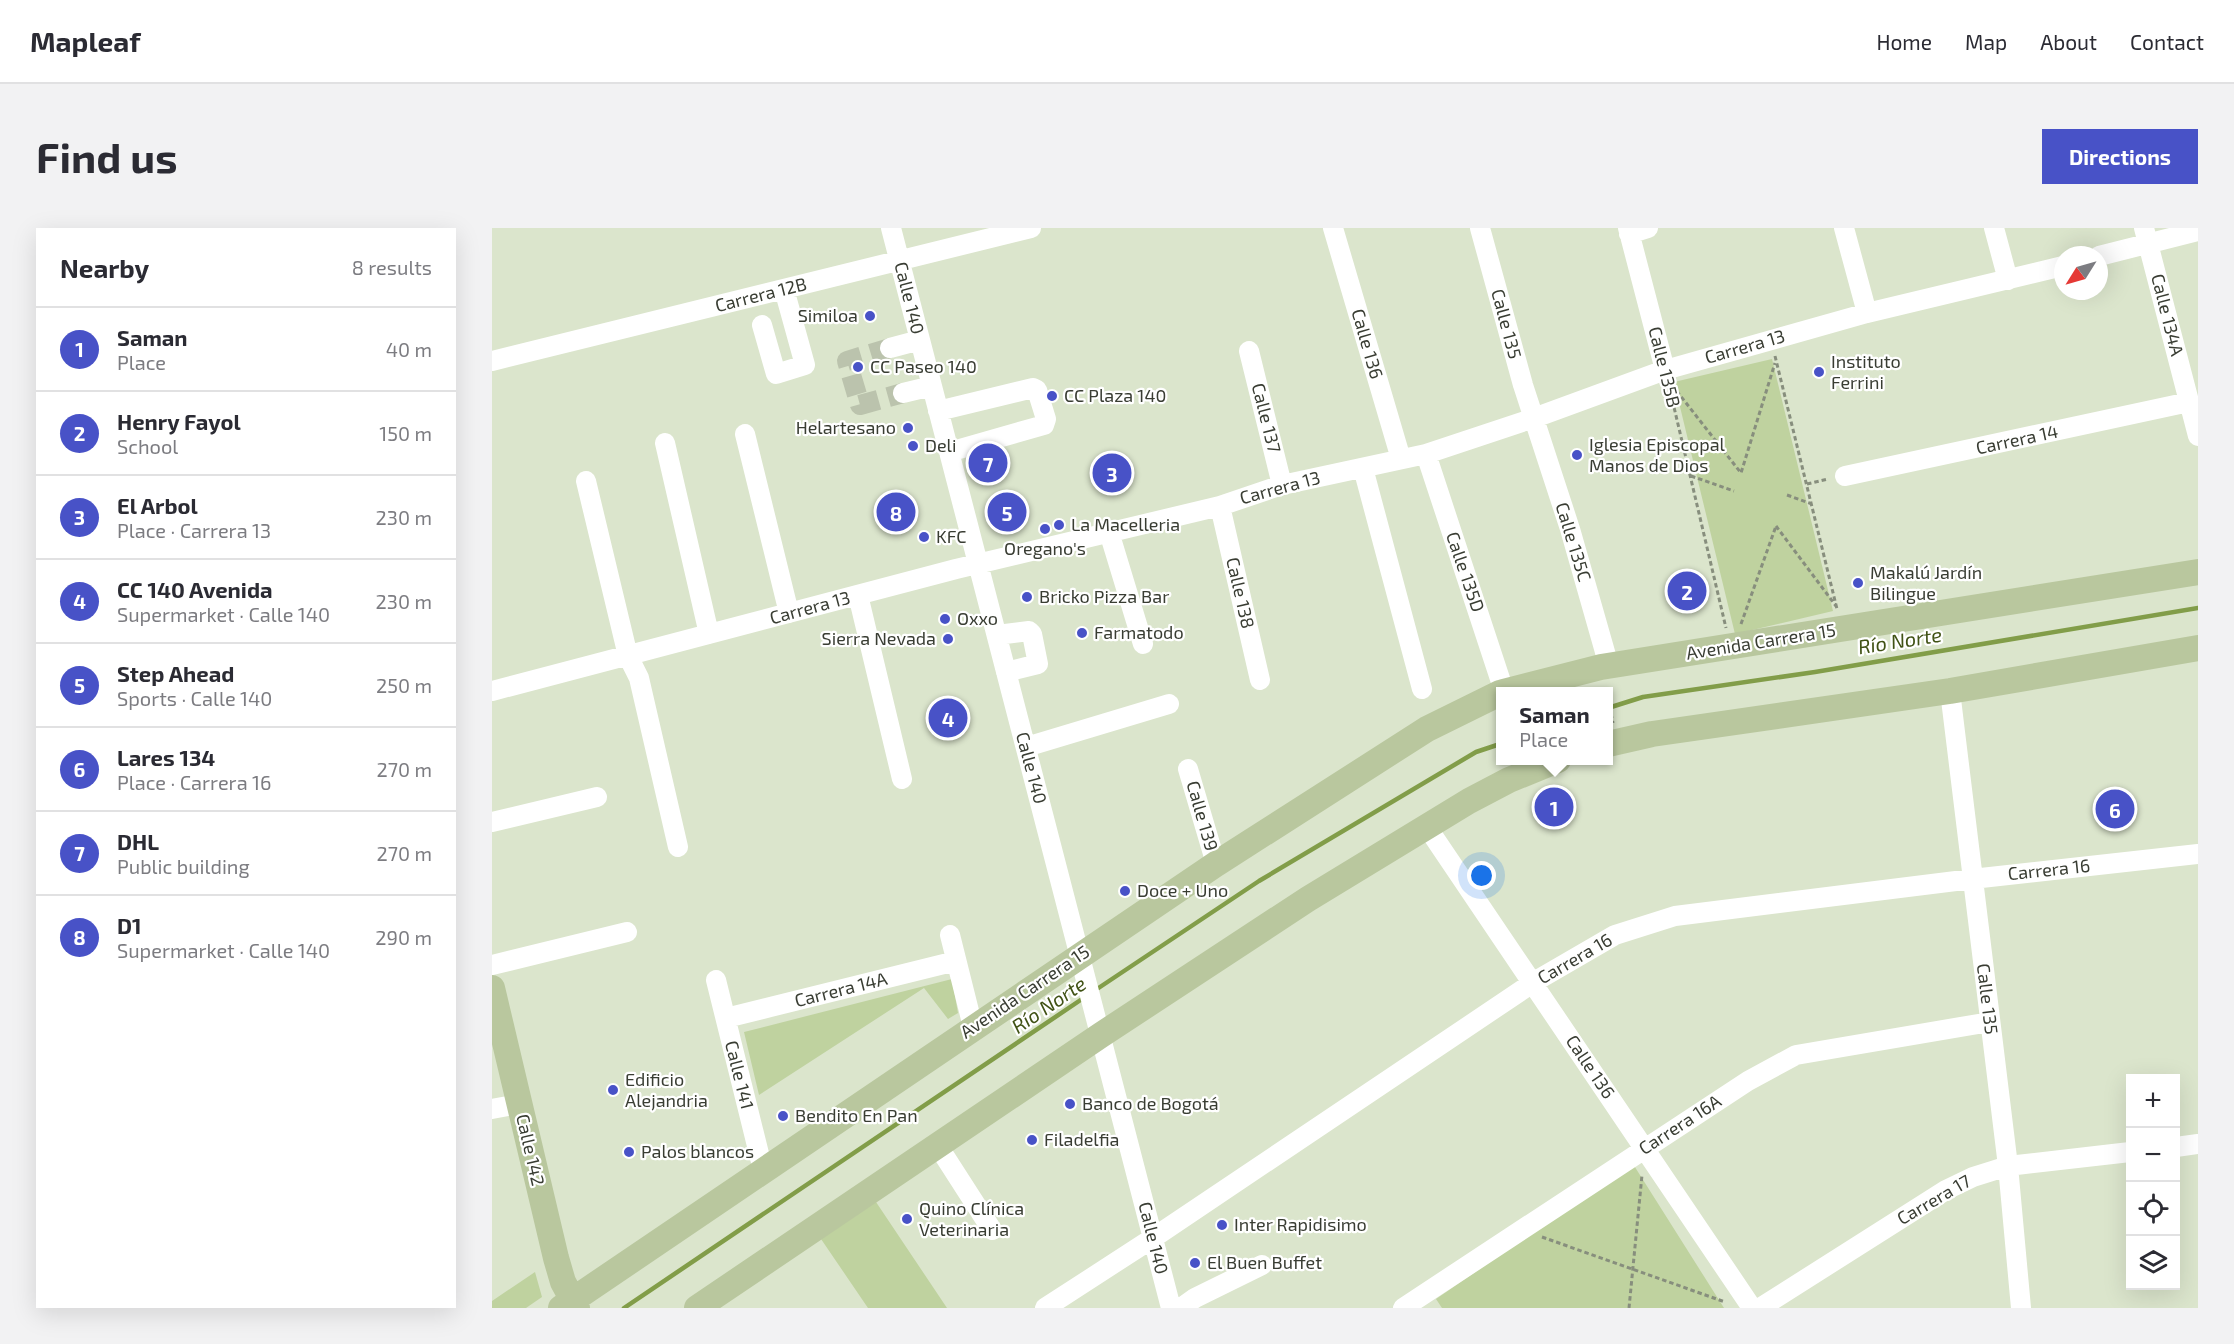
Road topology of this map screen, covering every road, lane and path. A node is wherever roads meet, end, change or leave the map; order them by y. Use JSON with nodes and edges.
{"nodes":[{"id":1,"x":891,"y":228,"type":"edge"},
{"id":2,"x":1030,"y":228,"type":"edge"},
{"id":3,"x":1333,"y":228,"type":"edge"},
{"id":4,"x":1480,"y":228,"type":"edge"},
{"id":5,"x":1648,"y":228,"type":"edge"},
{"id":6,"x":1844,"y":228,"type":"edge"},
{"id":7,"x":1994,"y":228,"type":"edge"},
{"id":8,"x":1629,"y":231,"type":"edge"},
{"id":9,"x":2198,"y":231,"type":"edge"},
{"id":10,"x":2146,"y":236,"type":"edge"},
{"id":11,"x":2108,"y":252,"type":"edge"},
{"id":12,"x":900,"y":261,"type":"junction"},
{"id":13,"x":2054,"y":268,"type":"edge"},
{"id":14,"x":2008,"y":280,"type":"junction"},
{"id":15,"x":784,"y":289,"type":"junction"},
{"id":16,"x":1867,"y":314,"type":"junction"},
{"id":17,"x":762,"y":325,"type":"dead end"},
{"id":18,"x":920,"y":340,"type":"junction"},
{"id":19,"x":1771,"y":340,"type":"junction"},
{"id":20,"x":890,"y":348,"type":"tunnel mouth"},
{"id":21,"x":1249,"y":351,"type":"dead end"},
{"id":22,"x":1776,"y":360,"type":"junction"},
{"id":23,"x":492,"y":361,"type":"edge"},
{"id":24,"x":1666,"y":374,"type":"junction"},
{"id":25,"x":932,"y":386,"type":"junction"},
{"id":26,"x":903,"y":393,"type":"tunnel mouth"},
{"id":27,"x":2189,"y":402,"type":"junction"},
{"id":28,"x":938,"y":411,"type":"junction"},
{"id":29,"x":1534,"y":418,"type":"junction"},
{"id":30,"x":745,"y":434,"type":"dead end"},
{"id":31,"x":2198,"y":436,"type":"edge"},
{"id":32,"x":665,"y":443,"type":"dead end"},
{"id":33,"x":949,"y":452,"type":"junction"},
{"id":34,"x":1426,"y":454,"type":"junction"},
{"id":35,"x":1401,"y":459,"type":"junction"},
{"id":36,"x":1363,"y":468,"type":"junction"},
{"id":37,"x":1691,"y":476,"type":"junction"},
{"id":38,"x":1845,"y":476,"type":"joint"},
{"id":39,"x":586,"y":481,"type":"dead end"},
{"id":40,"x":1282,"y":484,"type":"junction"},
{"id":41,"x":1806,"y":484,"type":"junction"},
{"id":42,"x":1734,"y":491,"type":"dead end"},
{"id":43,"x":1787,"y":495,"type":"dead end"},
{"id":44,"x":1812,"y":504,"type":"junction"},
{"id":45,"x":1220,"y":506,"type":"junction"},
{"id":46,"x":1109,"y":532,"type":"junction"},
{"id":47,"x":978,"y":564,"type":"junction"},
{"id":48,"x":2198,"y":572,"type":"edge"},
{"id":49,"x":858,"y":595,"type":"junction"},
{"id":50,"x":1837,"y":608,"type":"junction"},
{"id":51,"x":789,"y":613,"type":"junction"},
{"id":52,"x":1840,"y":620,"type":"dead end"},
{"id":53,"x":709,"y":634,"type":"junction"},
{"id":54,"x":997,"y":635,"type":"junction"},
{"id":55,"x":1143,"y":644,"type":"dead end"},
{"id":56,"x":1736,"y":646,"type":"junction"},
{"id":57,"x":2198,"y":648,"type":"edge"},
{"id":58,"x":628,"y":656,"type":"junction"},
{"id":59,"x":1609,"y":666,"type":"junction"},
{"id":60,"x":1006,"y":672,"type":"junction"},
{"id":61,"x":1260,"y":680,"type":"dead end"},
{"id":62,"x":1500,"y":687,"type":"edge"},
{"id":63,"x":1523,"y":687,"type":"edge"},
{"id":64,"x":1422,"y":689,"type":"dead end"},
{"id":65,"x":1950,"y":691,"type":"junction"},
{"id":66,"x":492,"y":692,"type":"edge"},
{"id":67,"x":1496,"y":695,"type":"edge"},
{"id":68,"x":1169,"y":704,"type":"dead end"},
{"id":69,"x":1613,"y":735,"type":"edge"},
{"id":70,"x":1026,"y":747,"type":"junction"},
{"id":71,"x":1546,"y":765,"type":"edge"},
{"id":72,"x":1188,"y":769,"type":"dead end"},
{"id":73,"x":902,"y":779,"type":"dead end"},
{"id":74,"x":597,"y":797,"type":"dead end"},
{"id":75,"x":492,"y":822,"type":"edge"},
{"id":76,"x":1427,"y":827,"type":"junction"},
{"id":77,"x":678,"y":847,"type":"dead end"},
{"id":78,"x":2198,"y":854,"type":"edge"},
{"id":79,"x":1216,"y":864,"type":"junction"},
{"id":80,"x":1972,"y":879,"type":"junction"},
{"id":81,"x":627,"y":932,"type":"dead end"},
{"id":82,"x":950,"y":935,"type":"dead end"},
{"id":83,"x":956,"y":960,"type":"junction"},
{"id":84,"x":1080,"y":960,"type":"junction"},
{"id":85,"x":492,"y":965,"type":"edge"},
{"id":86,"x":716,"y":980,"type":"dead end"},
{"id":87,"x":1534,"y":982,"type":"junction"},
{"id":88,"x":492,"y":988,"type":"edge"},
{"id":89,"x":726,"y":1018,"type":"junction"},
{"id":90,"x":1990,"y":1022,"type":"junction"},
{"id":91,"x":973,"y":1027,"type":"junction"},
{"id":92,"x":1100,"y":1029,"type":"junction"},
{"id":93,"x":519,"y":1104,"type":"junction"},
{"id":94,"x":492,"y":1109,"type":"edge"},
{"id":95,"x":2198,"y":1144,"type":"edge"},
{"id":96,"x":938,"y":1146,"type":"junction"},
{"id":97,"x":2180,"y":1146,"type":"edge"},
{"id":98,"x":1645,"y":1148,"type":"junction"},
{"id":99,"x":2126,"y":1152,"type":"edge"},
{"id":100,"x":2008,"y":1166,"type":"junction"},
{"id":101,"x":763,"y":1170,"type":"junction"},
{"id":102,"x":992,"y":1230,"type":"dead end"},
{"id":103,"x":1520,"y":1230,"type":"junction"},
{"id":104,"x":1153,"y":1238,"type":"junction"},
{"id":105,"x":1262,"y":1265,"type":"dead end"},
{"id":106,"x":1633,"y":1269,"type":"junction"},
{"id":107,"x":570,"y":1306,"type":"edge"},
{"id":108,"x":1742,"y":1306,"type":"edge"},
{"id":109,"x":698,"y":1308,"type":"edge"},
{"id":110,"x":1045,"y":1308,"type":"edge"},
{"id":111,"x":1171,"y":1308,"type":"edge"},
{"id":112,"x":1181,"y":1308,"type":"edge"},
{"id":113,"x":1403,"y":1308,"type":"edge"},
{"id":114,"x":1629,"y":1308,"type":"edge"},
{"id":115,"x":1760,"y":1308,"type":"edge"},
{"id":116,"x":2021,"y":1308,"type":"edge"}],
"edges":[{"from":1,"to":12,"type":"street","name":"Calle 140"},
{"from":2,"to":12,"type":"street","name":"Carrera 12B"},
{"from":3,"to":35,"type":"street","name":"Calle 136"},
{"from":4,"to":29,"type":"street","name":"Calle 135"},
{"from":5,"to":8,"type":"street"},
{"from":6,"to":16,"type":"street"},
{"from":7,"to":14,"type":"street"},
{"from":8,"to":24,"type":"street","name":"Calle 135B"},
{"from":9,"to":10,"type":"street"},
{"from":10,"to":11,"type":"street"},
{"from":10,"to":27,"type":"street","name":"Calle 134A"},
{"from":12,"to":15,"type":"street","name":"Carrera 12B"},
{"from":12,"to":18,"type":"street","name":"Calle 140"},
{"from":13,"to":14,"type":"street","name":"Carrera 13"},
{"from":14,"to":16,"type":"street","name":"Carrera 13"},
{"from":15,"to":17,"type":"street"},
{"from":15,"to":23,"type":"street","name":"Carrera 12B"},
{"from":16,"to":19,"type":"street","name":"Carrera 13"},
{"from":18,"to":20,"type":"street"},
{"from":18,"to":25,"type":"street","name":"Calle 140"},
{"from":19,"to":22,"type":"path"},
{"from":19,"to":24,"type":"street","name":"Carrera 13"},
{"from":21,"to":40,"type":"street","name":"Calle 137"},
{"from":22,"to":24,"type":"path"},
{"from":22,"to":41,"type":"path"},
{"from":24,"to":29,"type":"street","name":"Carrera 13"},
{"from":24,"to":37,"type":"path","name":"Calle 135B"},
{"from":25,"to":26,"type":"street"},
{"from":25,"to":28,"type":"street","name":"Calle 140"},
{"from":27,"to":31,"type":"street","name":"Calle 134A"},
{"from":27,"to":38,"type":"street","name":"Carrera 14"},
{"from":28,"to":33,"type":"street","name":"Calle 140"},
{"from":28,"to":33,"type":"street"},
{"from":29,"to":34,"type":"street","name":"Carrera 13"},
{"from":29,"to":59,"type":"street","name":"Calle 135C"},
{"from":30,"to":51,"type":"street"},
{"from":32,"to":53,"type":"street"},
{"from":33,"to":47,"type":"street","name":"Calle 140"},
{"from":34,"to":35,"type":"street","name":"Carrera 13"},
{"from":34,"to":62,"type":"street","name":"Calle 135D"},
{"from":35,"to":36,"type":"street","name":"Carrera 13"},
{"from":36,"to":40,"type":"street","name":"Carrera 13"},
{"from":36,"to":64,"type":"street"},
{"from":37,"to":42,"type":"path"},
{"from":37,"to":56,"type":"path","name":"Calle 135B"},
{"from":38,"to":41,"type":"path"},
{"from":39,"to":58,"type":"street"},
{"from":40,"to":45,"type":"street","name":"Carrera 13"},
{"from":41,"to":44,"type":"path"},
{"from":43,"to":44,"type":"path"},
{"from":44,"to":50,"type":"path"},
{"from":45,"to":46,"type":"street","name":"Carrera 13"},
{"from":45,"to":61,"type":"street","name":"Calle 138"},
{"from":46,"to":47,"type":"street","name":"Carrera 13"},
{"from":46,"to":55,"type":"street"},
{"from":47,"to":49,"type":"street","name":"Carrera 13"},
{"from":47,"to":54,"type":"street","name":"Calle 140"},
{"from":48,"to":56,"type":"main road","name":"Avenida Carrera 15"},
{"from":49,"to":51,"type":"street","name":"Carrera 13"},
{"from":49,"to":73,"type":"street"},
{"from":50,"to":52,"type":"path"},
{"from":50,"to":56,"type":"path"},
{"from":51,"to":53,"type":"street","name":"Carrera 13"},
{"from":53,"to":58,"type":"street","name":"Carrera 13"},
{"from":54,"to":60,"type":"street","name":"Calle 140"},
{"from":54,"to":60,"type":"street"},
{"from":56,"to":59,"type":"main road","name":"Avenida Carrera 15"},
{"from":57,"to":65,"type":"main road"},
{"from":58,"to":66,"type":"street","name":"Carrera 13"},
{"from":58,"to":77,"type":"street"},
{"from":59,"to":63,"type":"main road","name":"Avenida Carrera 15"},
{"from":60,"to":70,"type":"street","name":"Calle 140"},
{"from":65,"to":69,"type":"main road"},
{"from":65,"to":80,"type":"street","name":"Calle 135"},
{"from":67,"to":79,"type":"main road","name":"Avenida Carrera 15"},
{"from":68,"to":70,"type":"street"},
{"from":70,"to":84,"type":"street","name":"Calle 140"},
{"from":71,"to":76,"type":"main road"},
{"from":72,"to":79,"type":"street","name":"Calle 139"},
{"from":74,"to":75,"type":"street"},
{"from":76,"to":87,"type":"street","name":"Calle 136"},
{"from":76,"to":92,"type":"main road"},
{"from":78,"to":80,"type":"street","name":"Carrera 16"},
{"from":79,"to":84,"type":"main road","name":"Avenida Carrera 15"},
{"from":80,"to":87,"type":"street","name":"Carrera 16"},
{"from":80,"to":90,"type":"street","name":"Calle 135"},
{"from":81,"to":85,"type":"street"},
{"from":82,"to":83,"type":"street"},
{"from":83,"to":89,"type":"street","name":"Carrera 14A"},
{"from":83,"to":91,"type":"street"},
{"from":84,"to":91,"type":"main road","name":"Avenida Carrera 15"},
{"from":84,"to":92,"type":"street","name":"Calle 140"},
{"from":86,"to":89,"type":"street","name":"Calle 141"},
{"from":87,"to":98,"type":"street","name":"Calle 136"},
{"from":87,"to":104,"type":"street","name":"Carrera 16"},
{"from":88,"to":93,"type":"main road","name":"Calle 142"},
{"from":89,"to":101,"type":"street","name":"Calle 141"},
{"from":90,"to":98,"type":"street","name":"Carrera 16A"},
{"from":90,"to":100,"type":"street","name":"Calle 135"},
{"from":91,"to":101,"type":"main road","name":"Avenida Carrera 15"},
{"from":92,"to":96,"type":"main road"},
{"from":92,"to":104,"type":"street","name":"Calle 140"},
{"from":93,"to":94,"type":"street"},
{"from":93,"to":107,"type":"main road","name":"Calle 142"},
{"from":95,"to":97,"type":"street"},
{"from":96,"to":102,"type":"street"},
{"from":96,"to":109,"type":"main road"},
{"from":98,"to":103,"type":"street","name":"Carrera 16A"},
{"from":98,"to":106,"type":"path"},
{"from":98,"to":108,"type":"street","name":"Calle 136"},
{"from":99,"to":100,"type":"street","name":"Carrera 17"},
{"from":100,"to":115,"type":"street","name":"Carrera 17"},
{"from":100,"to":116,"type":"street","name":"Calle 135"},
{"from":101,"to":107,"type":"main road","name":"Avenida Carrera 15"},
{"from":103,"to":106,"type":"path"},
{"from":103,"to":113,"type":"street","name":"Carrera 16A"},
{"from":104,"to":110,"type":"street","name":"Carrera 16"},
{"from":104,"to":111,"type":"street","name":"Calle 140"},
{"from":105,"to":112,"type":"street"},
{"from":106,"to":108,"type":"path"},
{"from":106,"to":114,"type":"path"}]}
